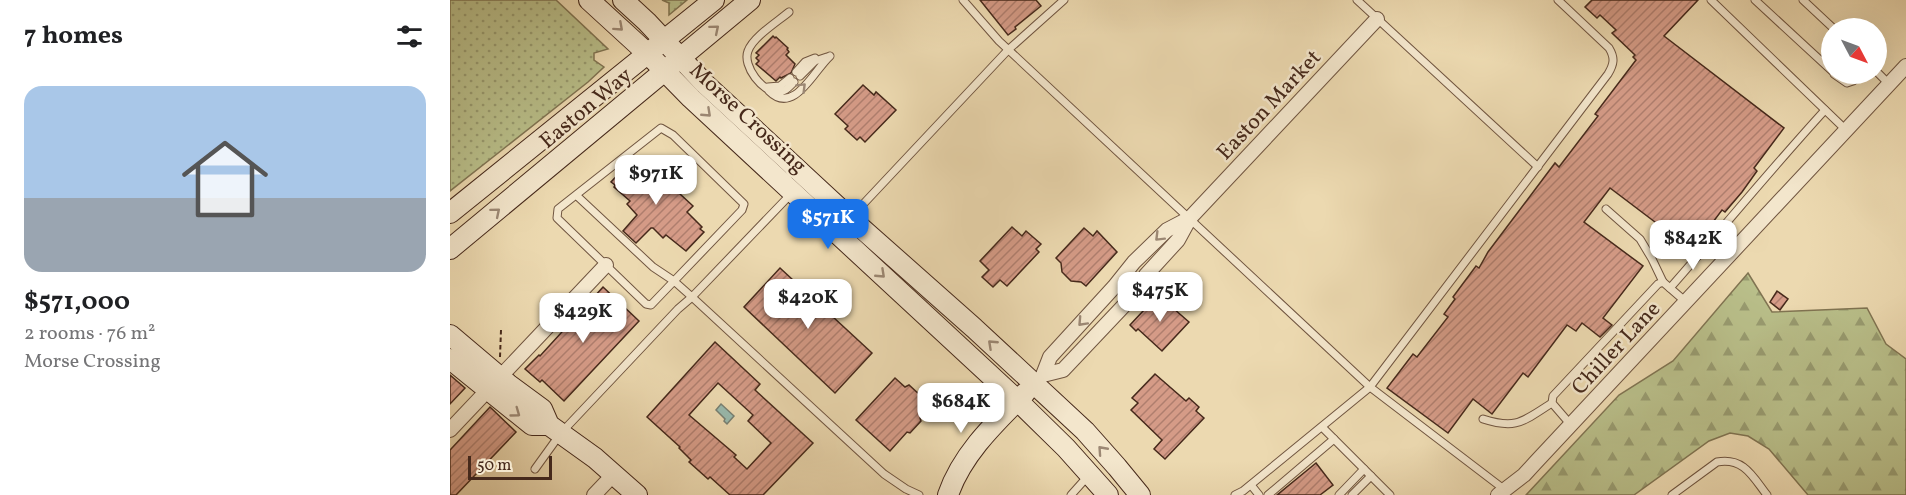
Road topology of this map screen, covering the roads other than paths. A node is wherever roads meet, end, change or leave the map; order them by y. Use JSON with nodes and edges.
{"nodes":[{"id":1,"x":589,"y":0,"type":"edge"},
{"id":2,"x":623,"y":0,"type":"edge"},
{"id":3,"x":714,"y":0,"type":"edge"},
{"id":4,"x":750,"y":0,"type":"edge"},
{"id":5,"x":963,"y":0,"type":"edge"},
{"id":6,"x":1064,"y":0,"type":"edge"},
{"id":7,"x":1357,"y":0,"type":"edge"},
{"id":8,"x":1558,"y":0,"type":"edge"},
{"id":9,"x":1711,"y":0,"type":"edge"},
{"id":10,"x":1755,"y":0,"type":"edge"},
{"id":11,"x":1803,"y":0,"type":"edge"},
{"id":12,"x":789,"y":12,"type":"dead end"},
{"id":13,"x":1822,"y":18,"type":"edge"},
{"id":14,"x":1377,"y":19,"type":"junction"},
{"id":15,"x":664,"y":41,"type":"junction"},
{"id":16,"x":1008,"y":50,"type":"junction"},
{"id":17,"x":648,"y":54,"type":"junction"},
{"id":18,"x":681,"y":58,"type":"junction"},
{"id":19,"x":1821,"y":61,"type":"edge"},
{"id":20,"x":1906,"y":66,"type":"edge"},
{"id":21,"x":665,"y":72,"type":"junction"},
{"id":22,"x":798,"y":74,"type":"dead end"},
{"id":23,"x":792,"y":80,"type":"dead end"},
{"id":24,"x":1889,"y":84,"type":"joint"},
{"id":25,"x":766,"y":88,"type":"junction"},
{"id":26,"x":1825,"y":110,"type":"junction"},
{"id":27,"x":1846,"y":130,"type":"junction"},
{"id":28,"x":1538,"y":167,"type":"junction"},
{"id":29,"x":793,"y":192,"type":"junction"},
{"id":30,"x":576,"y":195,"type":"junction"},
{"id":31,"x":1606,"y":209,"type":"dead end"},
{"id":32,"x":450,"y":213,"type":"edge"},
{"id":33,"x":850,"y":218,"type":"junction"},
{"id":34,"x":1190,"y":218,"type":"junction"},
{"id":35,"x":450,"y":249,"type":"edge"},
{"id":36,"x":606,"y":265,"type":"junction"},
{"id":37,"x":674,"y":281,"type":"junction"},
{"id":38,"x":1663,"y":282,"type":"junction"},
{"id":39,"x":1670,"y":288,"type":"junction"},
{"id":40,"x":692,"y":297,"type":"junction"},
{"id":41,"x":1686,"y":302,"type":"junction"},
{"id":42,"x":450,"y":335,"type":"edge"},
{"id":43,"x":450,"y":359,"type":"edge"},
{"id":44,"x":499,"y":378,"type":"junction"},
{"id":45,"x":1039,"y":379,"type":"junction"},
{"id":46,"x":1370,"y":387,"type":"junction"},
{"id":47,"x":1018,"y":401,"type":"junction"},
{"id":48,"x":1552,"y":404,"type":"junction"},
{"id":49,"x":1483,"y":419,"type":"dead end"},
{"id":50,"x":1571,"y":425,"type":"junction"},
{"id":51,"x":1322,"y":427,"type":"junction"},
{"id":52,"x":555,"y":429,"type":"junction"},
{"id":53,"x":450,"y":430,"type":"edge"},
{"id":54,"x":1334,"y":439,"type":"junction"},
{"id":55,"x":535,"y":469,"type":"dead end"},
{"id":56,"x":1364,"y":469,"type":"junction"},
{"id":57,"x":614,"y":474,"type":"junction"},
{"id":58,"x":1090,"y":474,"type":"junction"},
{"id":59,"x":1371,"y":476,"type":"junction"},
{"id":60,"x":1251,"y":485,"type":"junction"},
{"id":61,"x":1501,"y":493,"type":"edge"},
{"id":62,"x":594,"y":495,"type":"edge"},
{"id":63,"x":637,"y":495,"type":"edge"},
{"id":64,"x":919,"y":495,"type":"edge"},
{"id":65,"x":948,"y":495,"type":"edge"},
{"id":66,"x":1071,"y":495,"type":"edge"},
{"id":67,"x":1108,"y":495,"type":"edge"},
{"id":68,"x":1140,"y":495,"type":"edge"},
{"id":69,"x":1235,"y":495,"type":"edge"},
{"id":70,"x":1259,"y":495,"type":"edge"},
{"id":71,"x":1268,"y":495,"type":"edge"},
{"id":72,"x":1339,"y":495,"type":"edge"},
{"id":73,"x":1352,"y":495,"type":"edge"},
{"id":74,"x":1390,"y":495,"type":"edge"},
{"id":75,"x":1672,"y":495,"type":"edge"},
{"id":76,"x":1767,"y":495,"type":"edge"}],
"edges":[{"from":1,"to":17,"type":"main road","name":"Morse Crossing","one_way":true},
{"from":2,"to":15,"type":"main road","name":"Morse Crossing"},
{"from":3,"to":15,"type":"main road","name":"Easton Way"},
{"from":18,"to":4,"type":"main road","name":"Easton Way","one_way":true},
{"from":5,"to":16,"type":"lane"},
{"from":6,"to":16,"type":"lane"},
{"from":7,"to":14,"type":"lane"},
{"from":8,"to":28,"type":"lane"},
{"from":9,"to":26,"type":"lane"},
{"from":10,"to":19,"type":"lane"},
{"from":11,"to":13,"type":"lane"},
{"from":12,"to":25,"type":"lane"},
{"from":14,"to":28,"type":"lane"},
{"from":14,"to":34,"type":"street","name":"Easton Market"},
{"from":15,"to":17,"type":"main road","name":"Easton Way"},
{"from":15,"to":18,"type":"main road","name":"Morse Crossing"},
{"from":16,"to":33,"type":"lane"},
{"from":16,"to":34,"type":"lane"},
{"from":17,"to":21,"type":"main road","name":"Morse Crossing"},
{"from":17,"to":32,"type":"main road","name":"Easton Way"},
{"from":18,"to":21,"type":"main road","name":"Easton Way"},
{"from":18,"to":33,"type":"main road","name":"Morse Crossing"},
{"from":20,"to":24,"type":"street","name":"Chiller Lane"},
{"from":21,"to":29,"type":"main road","name":"Morse Crossing","one_way":true},
{"from":35,"to":21,"type":"main road","name":"Easton Way","one_way":true},
{"from":25,"to":22,"type":"lane","one_way":true},
{"from":23,"to":25,"type":"lane"},
{"from":24,"to":27,"type":"street","name":"Chiller Lane"},
{"from":26,"to":27,"type":"lane"},
{"from":26,"to":39,"type":"lane"},
{"from":27,"to":41,"type":"street","name":"Chiller Lane"},
{"from":28,"to":46,"type":"lane"},
{"from":29,"to":40,"type":"lane"},
{"from":29,"to":47,"type":"main road","name":"Morse Crossing","one_way":true},
{"from":30,"to":36,"type":"lane"},
{"from":30,"to":37,"type":"lane"},
{"from":30,"to":37,"type":"lane"},
{"from":31,"to":38,"type":"lane"},
{"from":45,"to":33,"type":"main road","name":"Morse Crossing","one_way":true},
{"from":34,"to":45,"type":"street","name":"Easton Market","one_way":true},
{"from":34,"to":45,"type":"street","name":"Easton Market"},
{"from":34,"to":46,"type":"lane"},
{"from":36,"to":37,"type":"lane"},
{"from":36,"to":44,"type":"street"},
{"from":37,"to":40,"type":"lane"},
{"from":38,"to":39,"type":"lane"},
{"from":38,"to":48,"type":"lane"},
{"from":39,"to":41,"type":"lane"},
{"from":40,"to":52,"type":"lane"},
{"from":40,"to":64,"type":"lane"},
{"from":41,"to":50,"type":"street","name":"Chiller Lane"},
{"from":42,"to":44,"type":"main road"},
{"from":43,"to":44,"type":"main road"},
{"from":44,"to":52,"type":"main road"},
{"from":44,"to":53,"type":"street"},
{"from":45,"to":47,"type":"main road"},
{"from":68,"to":45,"type":"main road","name":"Morse Crossing","one_way":true},
{"from":46,"to":51,"type":"lane"},
{"from":46,"to":61,"type":"lane"},
{"from":47,"to":58,"type":"main road","name":"Morse Crossing"},
{"from":47,"to":65,"type":"main road"},
{"from":48,"to":49,"type":"lane"},
{"from":48,"to":50,"type":"lane"},
{"from":50,"to":61,"type":"street","name":"Chiller Lane"},
{"from":51,"to":54,"type":"lane"},
{"from":51,"to":60,"type":"lane"},
{"from":52,"to":55,"type":"lane"},
{"from":52,"to":57,"type":"main road"},
{"from":54,"to":56,"type":"lane"},
{"from":54,"to":71,"type":"lane"},
{"from":56,"to":59,"type":"lane"},
{"from":56,"to":72,"type":"lane"},
{"from":57,"to":62,"type":"street"},
{"from":57,"to":63,"type":"main road"},
{"from":58,"to":66,"type":"lane"},
{"from":58,"to":67,"type":"main road","name":"Morse Crossing"},
{"from":59,"to":73,"type":"lane"},
{"from":59,"to":74,"type":"lane"},
{"from":60,"to":69,"type":"lane"},
{"from":60,"to":70,"type":"lane"},
{"from":75,"to":76,"type":"lane"}]}
